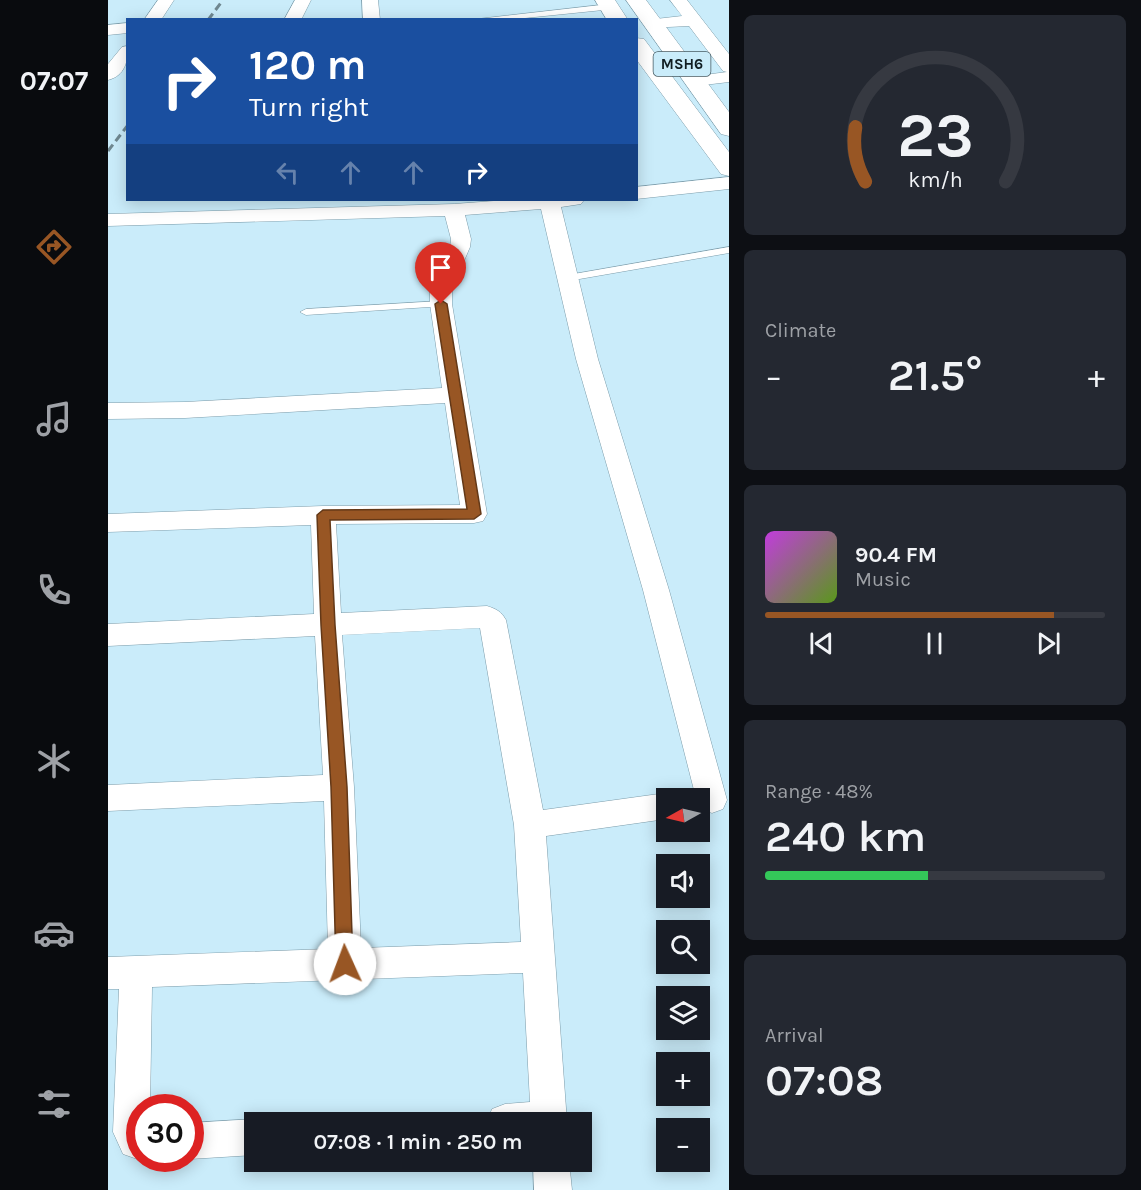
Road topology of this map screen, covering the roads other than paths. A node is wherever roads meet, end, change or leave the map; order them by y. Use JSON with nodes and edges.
{"nodes":[{"id":1,"x":166,"y":0,"type":"edge"},
{"id":2,"x":303,"y":0,"type":"edge"},
{"id":3,"x":369,"y":0,"type":"edge"},
{"id":4,"x":557,"y":0,"type":"edge"},
{"id":5,"x":636,"y":0,"type":"edge"},
{"id":6,"x":678,"y":0,"type":"edge"},
{"id":7,"x":611,"y":9,"type":"edge"},
{"id":8,"x":563,"y":11,"type":"junction"},
{"id":9,"x":153,"y":18,"type":"edge"},
{"id":10,"x":293,"y":18,"type":"edge"},
{"id":11,"x":372,"y":18,"type":"edge"},
{"id":12,"x":493,"y":18,"type":"edge"},
{"id":13,"x":693,"y":20,"type":"junction"},
{"id":14,"x":653,"y":24,"type":"junction"},
{"id":15,"x":126,"y":28,"type":"edge"},
{"id":16,"x":108,"y":30,"type":"edge"},
{"id":17,"x":638,"y":47,"type":"edge"},
{"id":18,"x":126,"y":53,"type":"edge"},
{"id":19,"x":729,"y":67,"type":"edge"},
{"id":20,"x":108,"y":75,"type":"edge"},
{"id":21,"x":729,"y":77,"type":"edge"},
{"id":22,"x":694,"y":81,"type":"junction"},
{"id":23,"x":728,"y":129,"type":"edge"},
{"id":24,"x":729,"y":169,"type":"edge"},
{"id":25,"x":729,"y":183,"type":"edge"},
{"id":26,"x":638,"y":193,"type":"edge"},
{"id":27,"x":562,"y":201,"type":"edge"},
{"id":28,"x":398,"y":205,"type":"edge"},
{"id":29,"x":202,"y":208,"type":"edge"},
{"id":30,"x":454,"y":210,"type":"junction"},
{"id":31,"x":108,"y":220,"type":"edge"},
{"id":32,"x":729,"y":250,"type":"edge"},
{"id":33,"x":568,"y":278,"type":"junction"},
{"id":34,"x":441,"y":304,"type":"junction"},
{"id":35,"x":306,"y":312,"type":"dead end"},
{"id":36,"x":456,"y":394,"type":"junction"},
{"id":37,"x":108,"y":411,"type":"edge"},
{"id":38,"x":323,"y":515,"type":"junction"},
{"id":39,"x":108,"y":523,"type":"edge"},
{"id":40,"x":328,"y":625,"type":"junction"},
{"id":41,"x":108,"y":635,"type":"edge"},
{"id":42,"x":339,"y":787,"type":"junction"},
{"id":43,"x":108,"y":798,"type":"edge"},
{"id":44,"x":713,"y":800,"type":"edge"},
{"id":45,"x":656,"y":807,"type":"edge"},
{"id":46,"x":530,"y":825,"type":"junction"},
{"id":47,"x":537,"y":957,"type":"junction"},
{"id":48,"x":345,"y":964,"type":"junction"},
{"id":49,"x":122,"y":973,"type":"edge"},
{"id":50,"x":129,"y":1094,"type":"edge"},
{"id":51,"x":548,"y":1112,"type":"edge"},
{"id":52,"x":244,"y":1138,"type":"edge"},
{"id":53,"x":204,"y":1140,"type":"edge"},
{"id":54,"x":552,"y":1172,"type":"edge"},
{"id":55,"x":554,"y":1190,"type":"edge"}],
"edges":[{"from":1,"to":9,"type":"street"},
{"from":2,"to":10,"type":"street"},
{"from":3,"to":11,"type":"street"},
{"from":4,"to":8,"type":"lane"},
{"from":5,"to":14,"type":"main road","number":"MSH6"},
{"from":6,"to":13,"type":"street"},
{"from":7,"to":8,"type":"lane"},
{"from":8,"to":12,"type":"lane"},
{"from":13,"to":14,"type":"street"},
{"from":13,"to":19,"type":"street"},
{"from":14,"to":22,"type":"main road","number":"MSH6"},
{"from":15,"to":16,"type":"street"},
{"from":17,"to":24,"type":"main road","number":"MSH6"},
{"from":18,"to":20,"type":"street"},
{"from":21,"to":22,"type":"street"},
{"from":22,"to":23,"type":"main road","number":"MSH6"},
{"from":25,"to":26,"type":"street"},
{"from":27,"to":30,"type":"street"},
{"from":27,"to":33,"type":"street"},
{"from":28,"to":29,"type":"street"},
{"from":28,"to":30,"type":"street"},
{"from":29,"to":31,"type":"street"},
{"from":30,"to":34,"type":"street"},
{"from":32,"to":33,"type":"lane"},
{"from":33,"to":44,"type":"street"},
{"from":34,"to":35,"type":"lane"},
{"from":34,"to":36,"type":"street"},
{"from":36,"to":37,"type":"street"},
{"from":36,"to":38,"type":"street"},
{"from":38,"to":39,"type":"street"},
{"from":38,"to":40,"type":"street"},
{"from":40,"to":41,"type":"street"},
{"from":40,"to":42,"type":"street"},
{"from":40,"to":46,"type":"street"},
{"from":42,"to":43,"type":"street"},
{"from":42,"to":48,"type":"street"},
{"from":45,"to":46,"type":"street"},
{"from":46,"to":47,"type":"street"},
{"from":47,"to":48,"type":"street"},
{"from":47,"to":51,"type":"street"},
{"from":48,"to":49,"type":"street"},
{"from":49,"to":50,"type":"street"},
{"from":52,"to":53,"type":"street"},
{"from":54,"to":55,"type":"street"}]}
